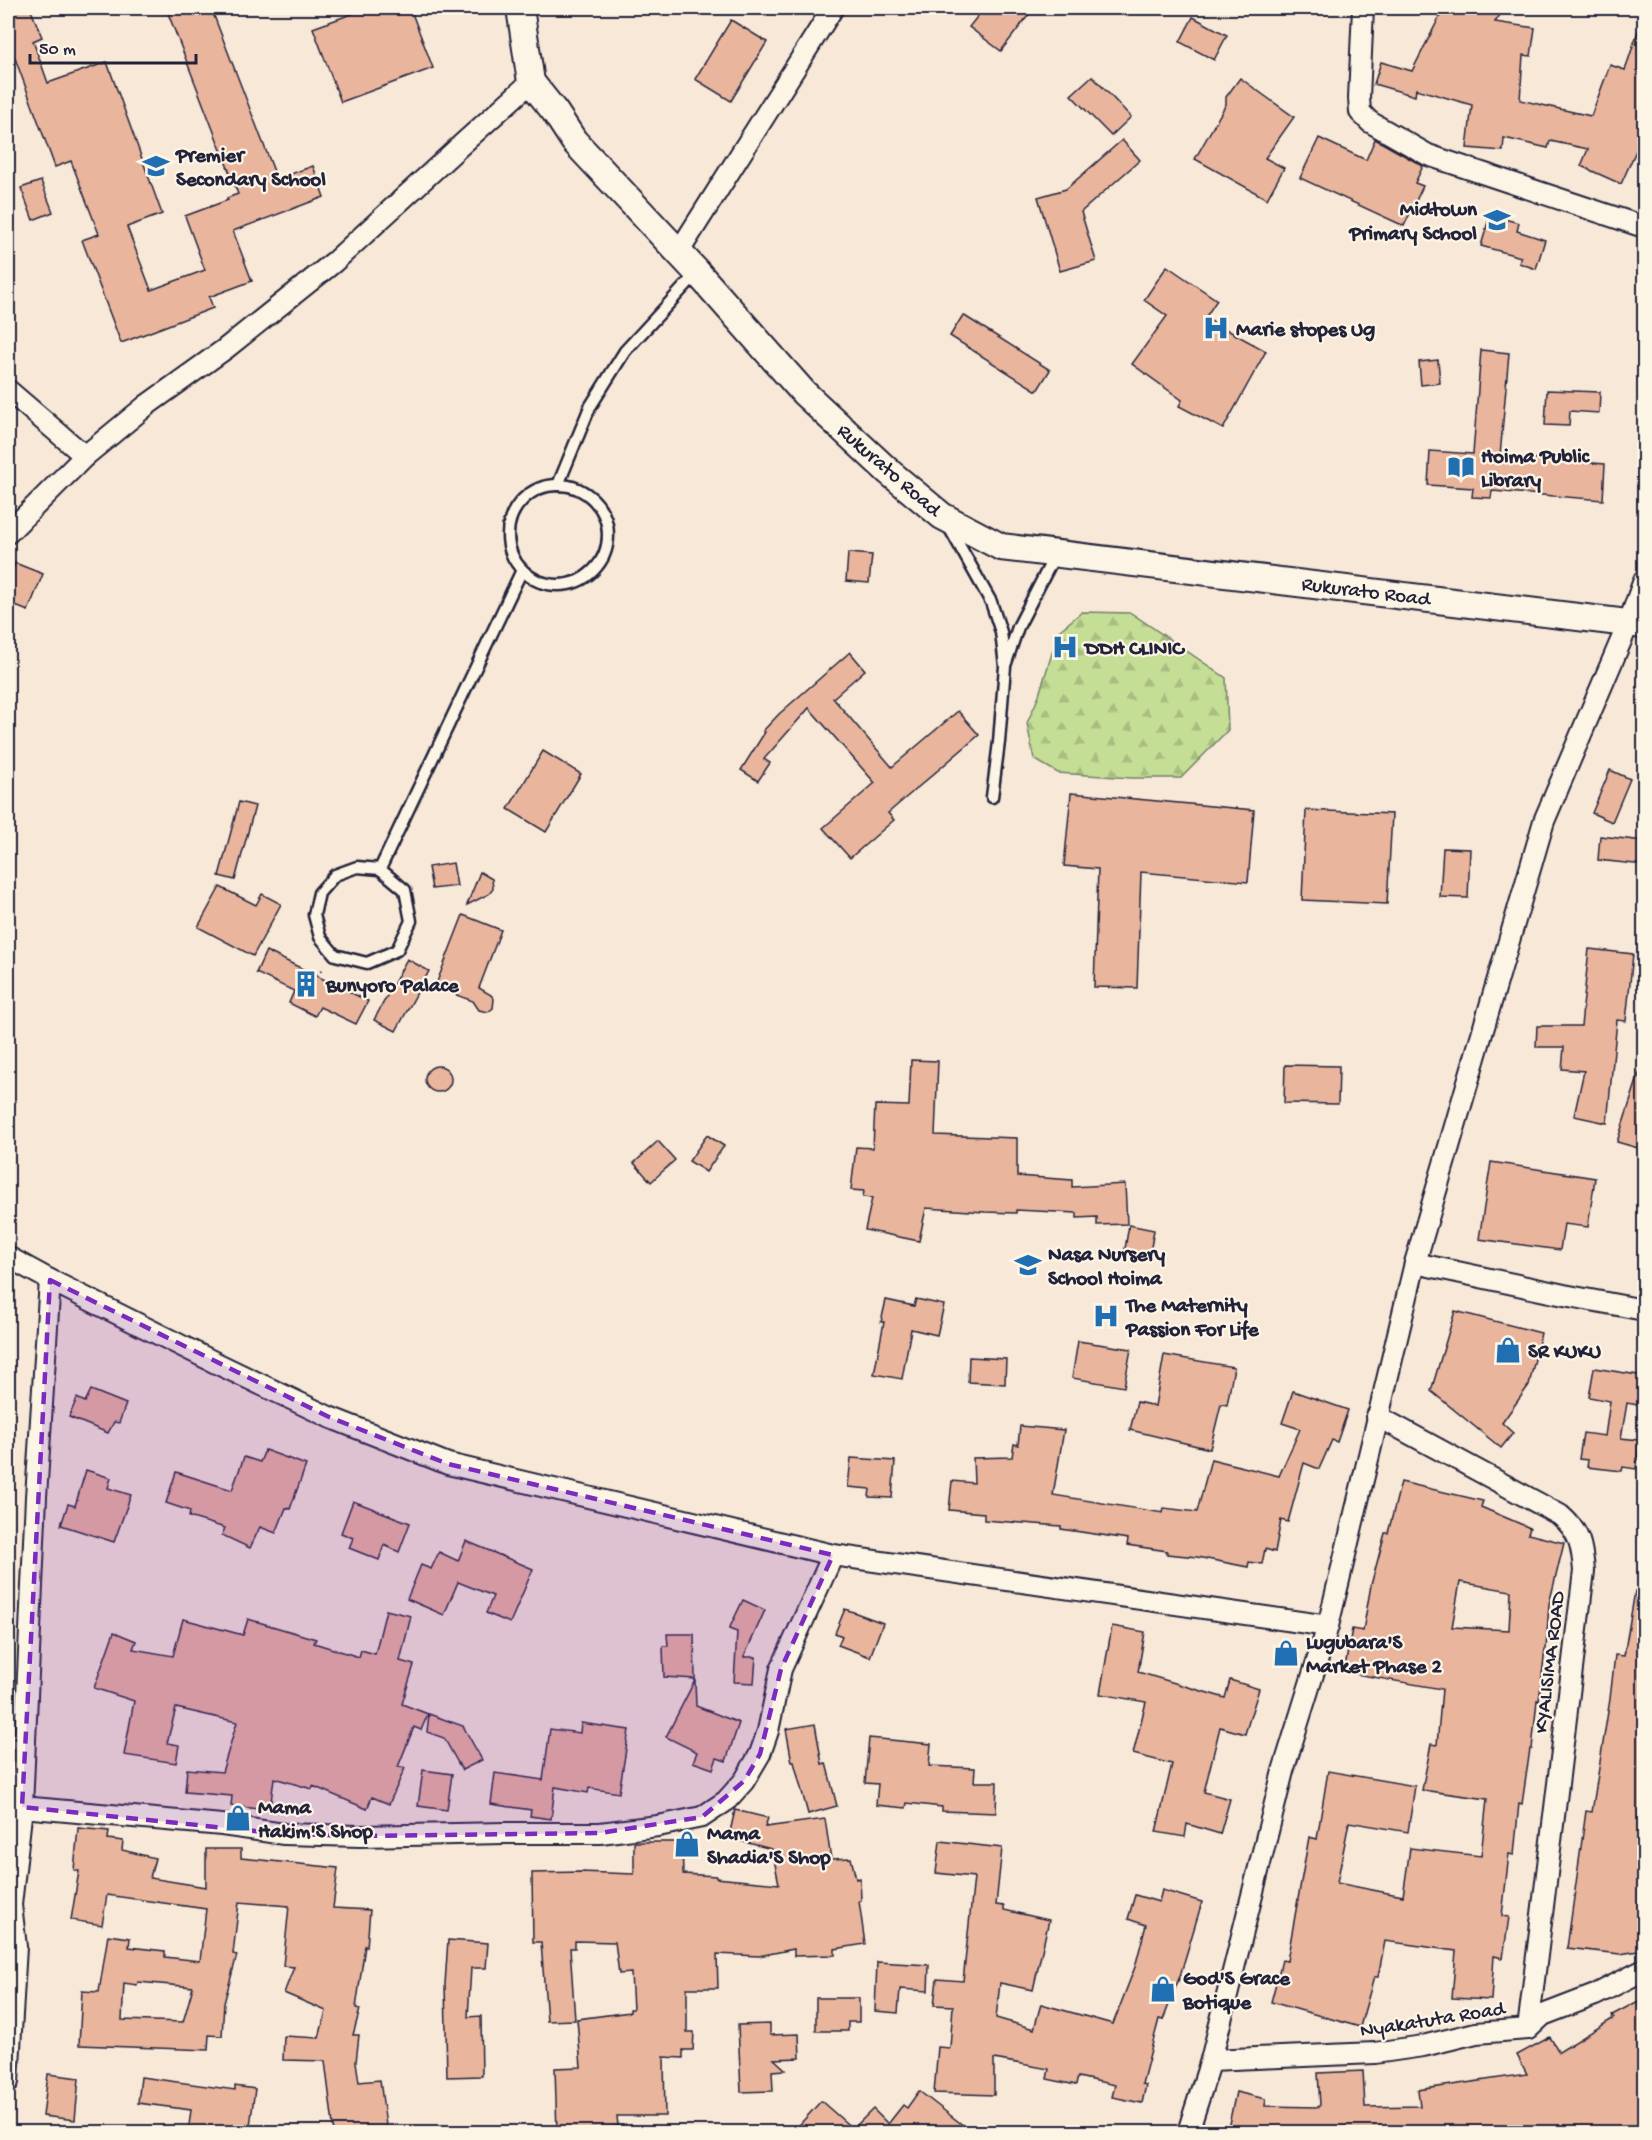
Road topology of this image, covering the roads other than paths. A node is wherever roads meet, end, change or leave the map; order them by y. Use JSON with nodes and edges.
{"nodes":[{"id":1,"x":520,"y":8,"type":"edge"},
{"id":2,"x":833,"y":8,"type":"edge"},
{"id":3,"x":1359,"y":9,"type":"edge"},
{"id":4,"x":531,"y":82,"type":"junction"},
{"id":5,"x":1644,"y":227,"type":"edge"},
{"id":6,"x":678,"y":253,"type":"junction"},
{"id":7,"x":697,"y":272,"type":"junction"},
{"id":8,"x":8,"y":390,"type":"edge"},
{"id":9,"x":85,"y":456,"type":"junction"},
{"id":10,"x":558,"y":485,"type":"junction"},
{"id":11,"x":942,"y":516,"type":"junction"},
{"id":12,"x":8,"y":533,"type":"edge"},
{"id":13,"x":1056,"y":553,"type":"junction"},
{"id":14,"x":522,"y":570,"type":"junction"},
{"id":15,"x":1644,"y":580,"type":"edge"},
{"id":16,"x":1637,"y":623,"type":"edge"},
{"id":17,"x":1005,"y":666,"type":"junction"},
{"id":18,"x":992,"y":797,"type":"dead end"},
{"id":19,"x":380,"y":869,"type":"junction"},
{"id":20,"x":8,"y":1257,"type":"edge"},
{"id":21,"x":1415,"y":1263,"type":"junction"},
{"id":22,"x":50,"y":1280,"type":"junction"},
{"id":23,"x":1644,"y":1310,"type":"edge"},
{"id":24,"x":1377,"y":1416,"type":"junction"},
{"id":25,"x":833,"y":1555,"type":"junction"},
{"id":26,"x":1328,"y":1626,"type":"junction"},
{"id":27,"x":22,"y":1807,"type":"junction"},
{"id":28,"x":12,"y":1946,"type":"edge"},
{"id":29,"x":1644,"y":1970,"type":"edge"},
{"id":30,"x":1528,"y":2029,"type":"junction"},
{"id":31,"x":1211,"y":2060,"type":"junction"},
{"id":32,"x":8,"y":2082,"type":"edge"},
{"id":33,"x":1188,"y":2133,"type":"edge"}],
"edges":[{"from":1,"to":4,"type":"street"},
{"from":2,"to":6,"type":"street"},
{"from":3,"to":5,"type":"street"},
{"from":4,"to":6,"type":"street","name":"Rukurato Road"},
{"from":4,"to":9,"type":"street"},
{"from":6,"to":7,"type":"street","name":"Rukurato Road"},
{"from":7,"to":10,"type":"lane"},
{"from":7,"to":11,"type":"street","name":"Rukurato Road"},
{"from":8,"to":9,"type":"street"},
{"from":9,"to":12,"type":"street"},
{"from":10,"to":14,"type":"lane"},
{"from":10,"to":14,"type":"lane"},
{"from":11,"to":13,"type":"street","name":"Rukurato Road"},
{"from":11,"to":17,"type":"lane"},
{"from":13,"to":16,"type":"street","name":"Rukurato Road"},
{"from":13,"to":17,"type":"lane"},
{"from":14,"to":19,"type":"lane"},
{"from":15,"to":16,"type":"street"},
{"from":16,"to":21,"type":"street"},
{"from":17,"to":18,"type":"lane"},
{"from":19,"to":19,"type":"lane"},
{"from":20,"to":22,"type":"street"},
{"from":21,"to":23,"type":"street"},
{"from":21,"to":24,"type":"street"},
{"from":22,"to":25,"type":"street"},
{"from":22,"to":27,"type":"street"},
{"from":24,"to":26,"type":"street"},
{"from":24,"to":30,"type":"street","name":"KYALISIMA ROAD"},
{"from":25,"to":26,"type":"street"},
{"from":25,"to":27,"type":"street"},
{"from":26,"to":31,"type":"street"},
{"from":27,"to":28,"type":"street"},
{"from":28,"to":32,"type":"street"},
{"from":29,"to":30,"type":"street","name":"Nyakatuta Road"},
{"from":30,"to":31,"type":"street","name":"Nyakatuta Road"},
{"from":31,"to":33,"type":"street"}]}
